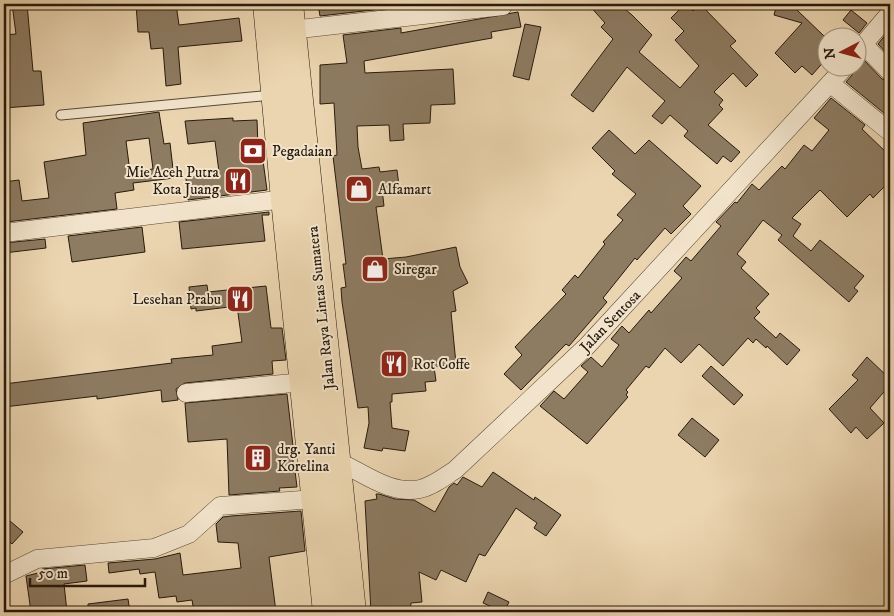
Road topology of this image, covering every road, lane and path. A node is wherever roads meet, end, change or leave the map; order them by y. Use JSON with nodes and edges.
{"nodes":[{"id":1,"x":268,"y":4,"type":"edge"},
{"id":2,"x":503,"y":6,"type":"dead end"},
{"id":3,"x":890,"y":13,"type":"edge"},
{"id":4,"x":290,"y":17,"type":"edge"},
{"id":5,"x":866,"y":42,"type":"edge"},
{"id":6,"x":866,"y":54,"type":"edge"},
{"id":7,"x":890,"y":72,"type":"edge"},
{"id":8,"x":835,"y":78,"type":"edge"},
{"id":9,"x":830,"y":83,"type":"junction"},
{"id":10,"x":275,"y":95,"type":"junction"},
{"id":11,"x":61,"y":115,"type":"dead end"},
{"id":12,"x":890,"y":132,"type":"edge"},
{"id":13,"x":285,"y":199,"type":"junction"},
{"id":14,"x":4,"y":233,"type":"edge"},
{"id":15,"x":304,"y":382,"type":"junction"},
{"id":16,"x":186,"y":393,"type":"dead end"},
{"id":17,"x":310,"y":452,"type":"junction"},
{"id":18,"x":338,"y":461,"type":"junction"},
{"id":19,"x":315,"y":499,"type":"junction"},
{"id":20,"x":4,"y":575,"type":"edge"},
{"id":21,"x":327,"y":612,"type":"edge"},
{"id":22,"x":352,"y":612,"type":"edge"}],
"edges":[{"from":1,"to":10,"type":"highway","name":"Jalan Raya Lintas Sumatera"},
{"from":2,"to":4,"type":"street"},
{"from":3,"to":5,"type":"street"},
{"from":4,"to":18,"type":"highway","name":"Jalan Raya Lintas Sumatera"},
{"from":6,"to":7,"type":"street"},
{"from":8,"to":9,"type":"street","name":"Jalan Sentosa"},
{"from":9,"to":12,"type":"street"},
{"from":9,"to":18,"type":"street","name":"Jalan Sentosa"},
{"from":10,"to":11,"type":"lane"},
{"from":10,"to":13,"type":"highway","name":"Jalan Raya Lintas Sumatera"},
{"from":13,"to":14,"type":"street"},
{"from":13,"to":15,"type":"highway","name":"Jalan Raya Lintas Sumatera"},
{"from":15,"to":16,"type":"street"},
{"from":15,"to":17,"type":"highway","name":"Jalan Raya Lintas Sumatera"},
{"from":17,"to":18,"type":"street","name":"Jalan Sentosa"},
{"from":17,"to":19,"type":"highway","name":"Jalan Raya Lintas Sumatera"},
{"from":18,"to":22,"type":"highway","name":"Jalan Raya Lintas Sumatera"},
{"from":19,"to":20,"type":"street"},
{"from":19,"to":21,"type":"highway","name":"Jalan Raya Lintas Sumatera"}]}
